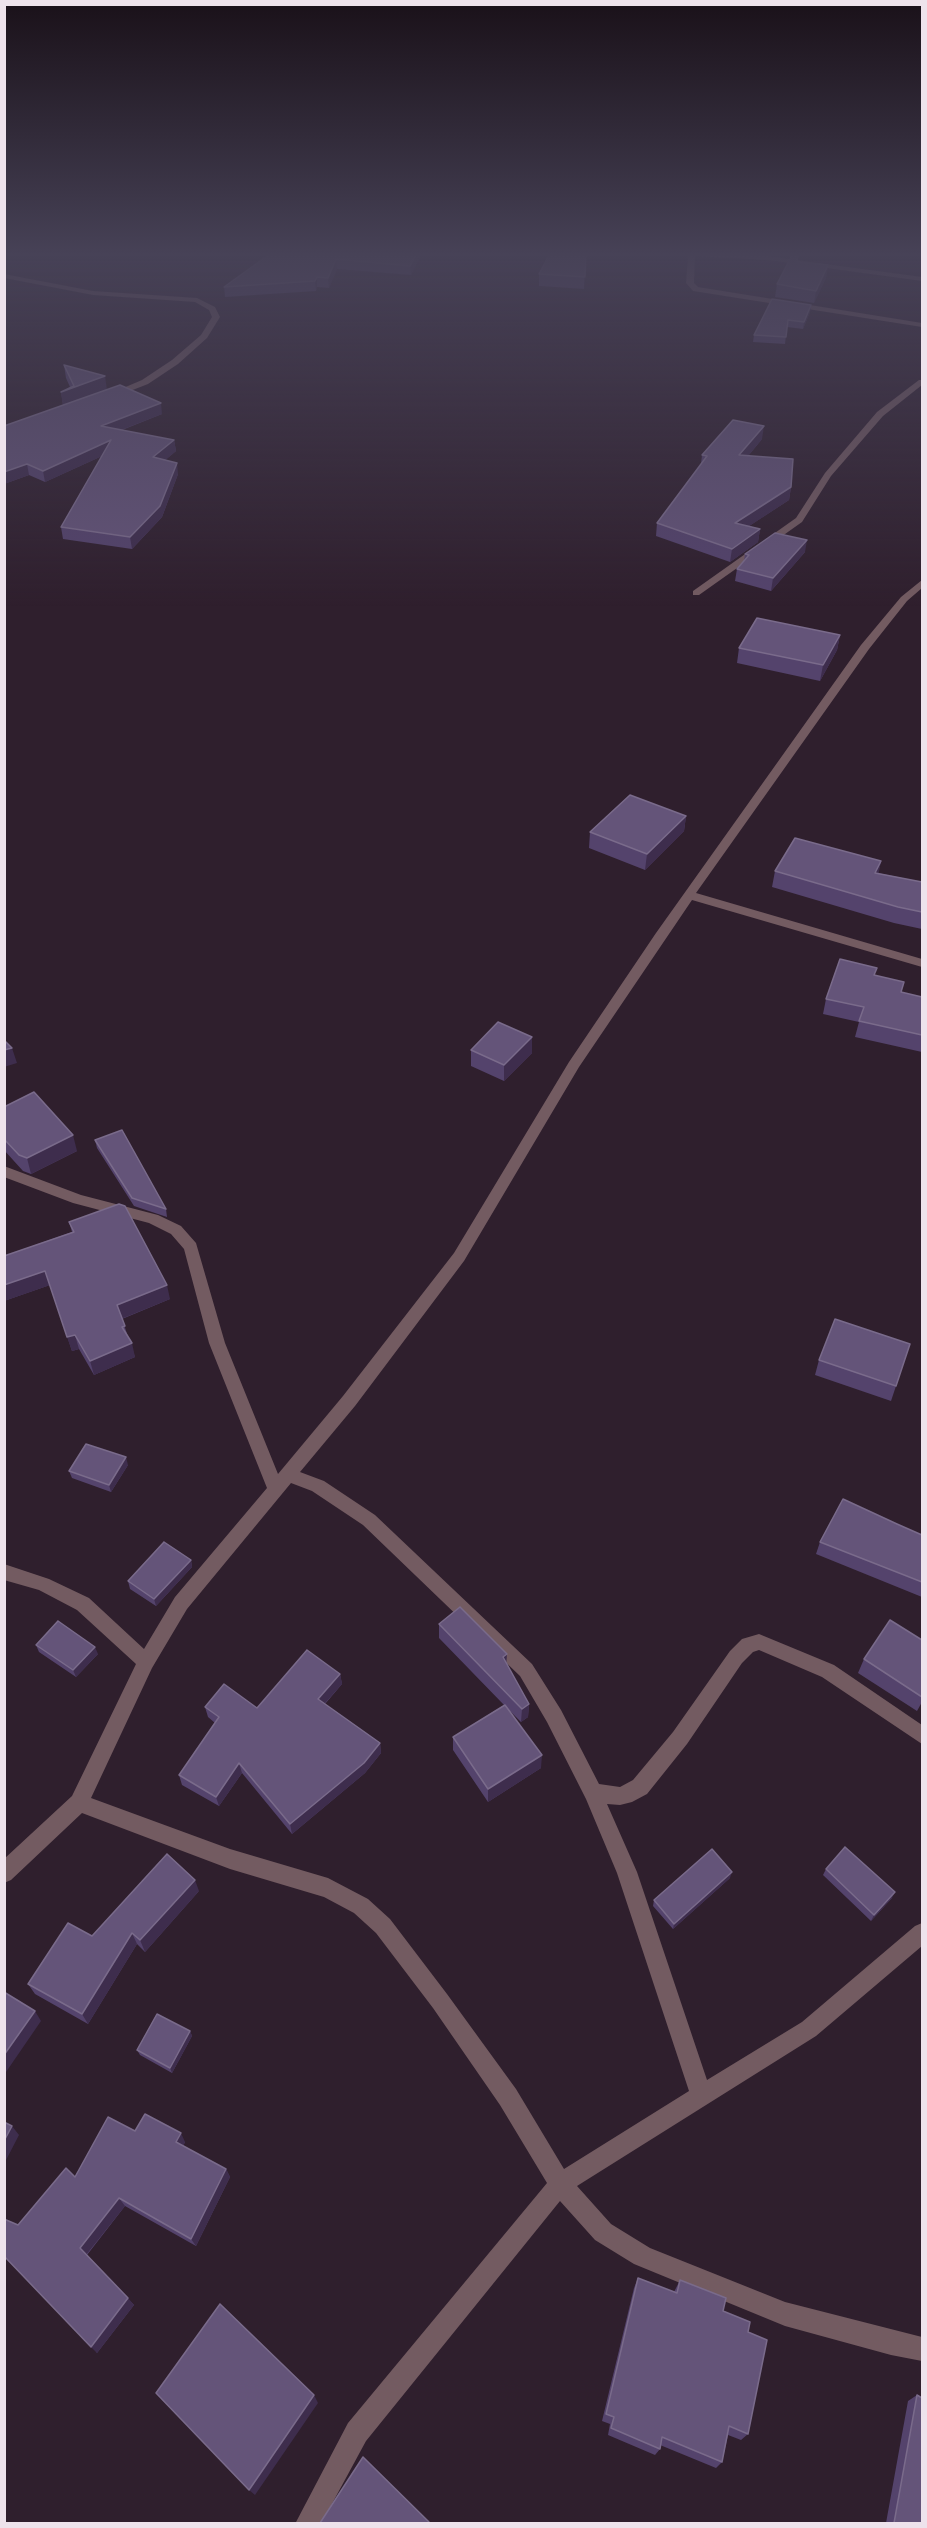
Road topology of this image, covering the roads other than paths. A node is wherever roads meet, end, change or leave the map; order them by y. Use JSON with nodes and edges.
{"nodes":[{"id":1,"x":162,"y":371,"type":"edge"},
{"id":2,"x":922,"y":382,"type":"edge"},
{"id":3,"x":100,"y":400,"type":"edge"},
{"id":4,"x":922,"y":583,"type":"edge"},
{"id":5,"x":696,"y":594,"type":"dead end"},
{"id":6,"x":689,"y":895,"type":"junction"},
{"id":7,"x":922,"y":963,"type":"edge"},
{"id":8,"x":4,"y":1171,"type":"edge"},
{"id":9,"x":281,"y":1481,"type":"junction"},
{"id":10,"x":4,"y":1572,"type":"edge"},
{"id":11,"x":146,"y":1662,"type":"junction"},
{"id":12,"x":922,"y":1735,"type":"edge"},
{"id":13,"x":593,"y":1793,"type":"junction"},
{"id":14,"x":79,"y":1803,"type":"junction"},
{"id":15,"x":4,"y":1873,"type":"edge"},
{"id":16,"x":922,"y":1933,"type":"edge"},
{"id":17,"x":701,"y":2094,"type":"junction"},
{"id":18,"x":560,"y":2184,"type":"junction"},
{"id":19,"x":922,"y":2349,"type":"edge"},
{"id":20,"x":307,"y":2523,"type":"edge"}],
"edges":[{"from":1,"to":3,"type":"street"},
{"from":2,"to":5,"type":"street"},
{"from":4,"to":6,"type":"street"},
{"from":6,"to":7,"type":"street"},
{"from":6,"to":9,"type":"street"},
{"from":8,"to":9,"type":"street"},
{"from":9,"to":11,"type":"street"},
{"from":9,"to":13,"type":"street"},
{"from":10,"to":11,"type":"street"},
{"from":11,"to":14,"type":"street"},
{"from":12,"to":13,"type":"street"},
{"from":13,"to":17,"type":"street"},
{"from":14,"to":15,"type":"street"},
{"from":14,"to":18,"type":"street"},
{"from":16,"to":17,"type":"street"},
{"from":17,"to":18,"type":"street"},
{"from":18,"to":19,"type":"street"},
{"from":18,"to":20,"type":"street"}]}
